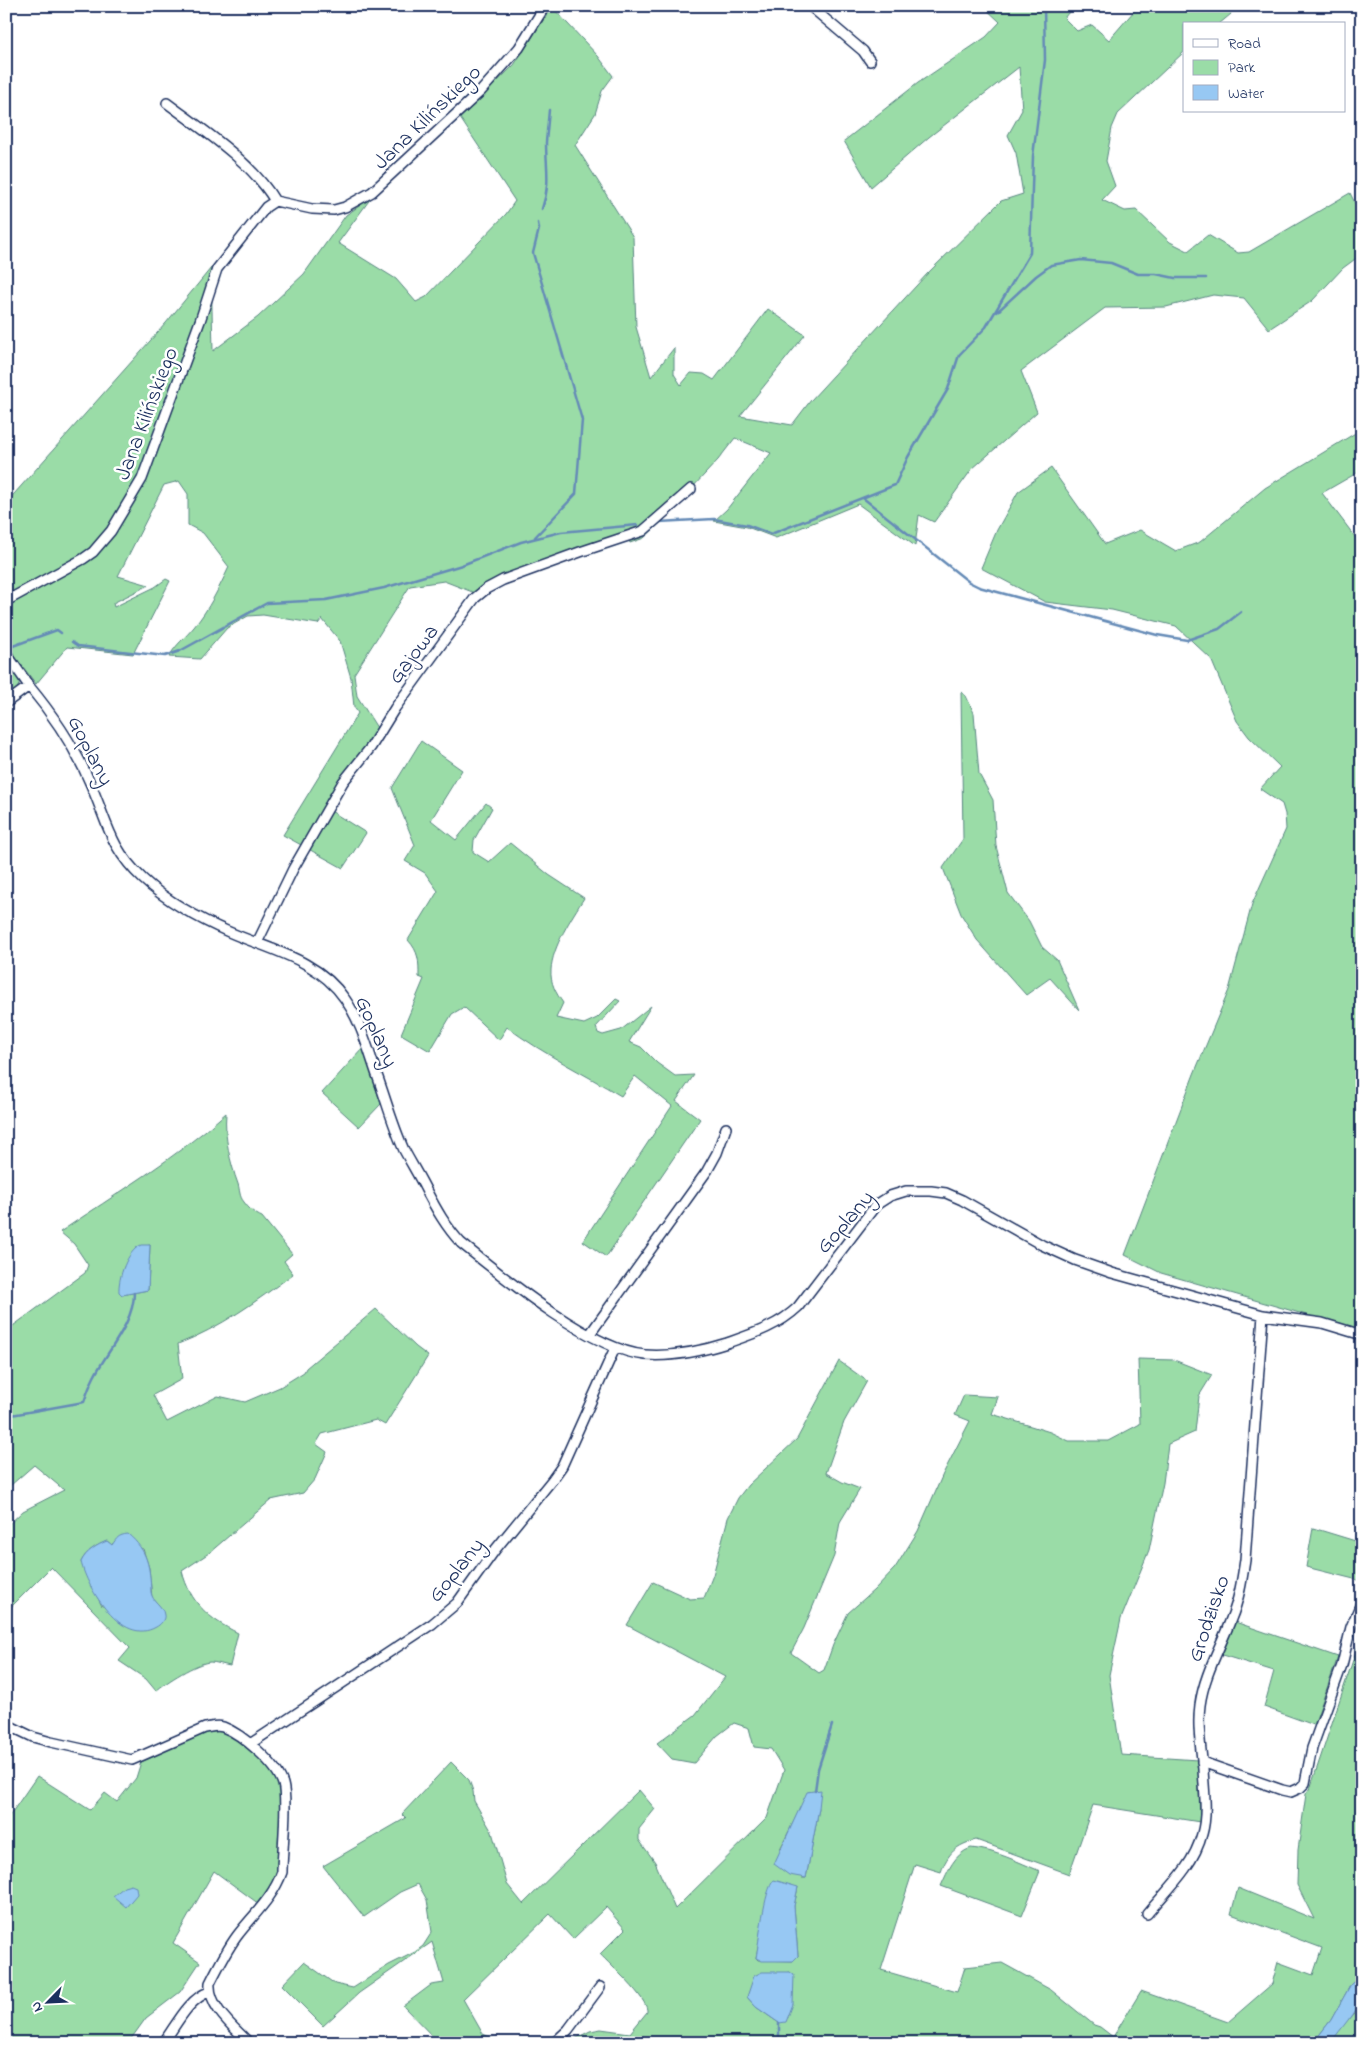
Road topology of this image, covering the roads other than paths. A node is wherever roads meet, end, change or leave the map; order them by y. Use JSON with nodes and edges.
{"nodes":[{"id":1,"x":545,"y":6,"type":"edge"},
{"id":2,"x":810,"y":6,"type":"edge"},
{"id":3,"x":870,"y":61,"type":"dead end"},
{"id":4,"x":167,"y":102,"type":"dead end"},
{"id":5,"x":274,"y":201,"type":"junction"},
{"id":6,"x":691,"y":489,"type":"dead end"},
{"id":7,"x":6,"y":601,"type":"edge"},
{"id":8,"x":6,"y":654,"type":"edge"},
{"id":9,"x":30,"y":686,"type":"junction"},
{"id":10,"x":6,"y":703,"type":"edge"},
{"id":11,"x":257,"y":942,"type":"junction"},
{"id":12,"x":726,"y":1128,"type":"dead end"},
{"id":13,"x":1263,"y":1315,"type":"junction"},
{"id":14,"x":590,"y":1334,"type":"junction"},
{"id":15,"x":1362,"y":1336,"type":"edge"},
{"id":16,"x":615,"y":1348,"type":"junction"},
{"id":17,"x":1362,"y":1601,"type":"edge"},
{"id":18,"x":6,"y":1724,"type":"edge"},
{"id":19,"x":250,"y":1744,"type":"junction"},
{"id":20,"x":1202,"y":1762,"type":"junction"},
{"id":21,"x":1147,"y":1914,"type":"dead end"},
{"id":22,"x":600,"y":1988,"type":"dead end"},
{"id":23,"x":209,"y":1992,"type":"junction"},
{"id":24,"x":163,"y":2043,"type":"edge"},
{"id":25,"x":249,"y":2043,"type":"edge"},
{"id":26,"x":554,"y":2043,"type":"edge"}],
"edges":[{"from":1,"to":5,"type":"street","name":"Jana Kilińskiego"},
{"from":2,"to":3,"type":"street"},
{"from":4,"to":5,"type":"street"},
{"from":5,"to":7,"type":"street","name":"Jana Kilińskiego"},
{"from":6,"to":11,"type":"street","name":"Gajowa"},
{"from":8,"to":9,"type":"street","name":"Goplany"},
{"from":9,"to":10,"type":"street"},
{"from":9,"to":11,"type":"street","name":"Goplany"},
{"from":11,"to":14,"type":"street","name":"Goplany"},
{"from":12,"to":14,"type":"street"},
{"from":13,"to":15,"type":"street"},
{"from":13,"to":16,"type":"street","name":"Goplany"},
{"from":13,"to":20,"type":"street","name":"Grodzisko"},
{"from":14,"to":16,"type":"street","name":"Goplany"},
{"from":16,"to":19,"type":"street","name":"Goplany"},
{"from":17,"to":20,"type":"street"},
{"from":18,"to":19,"type":"street"},
{"from":19,"to":23,"type":"street"},
{"from":20,"to":21,"type":"street","name":"Grodzisko"},
{"from":22,"to":26,"type":"street"},
{"from":23,"to":24,"type":"street"},
{"from":23,"to":25,"type":"street"}]}
